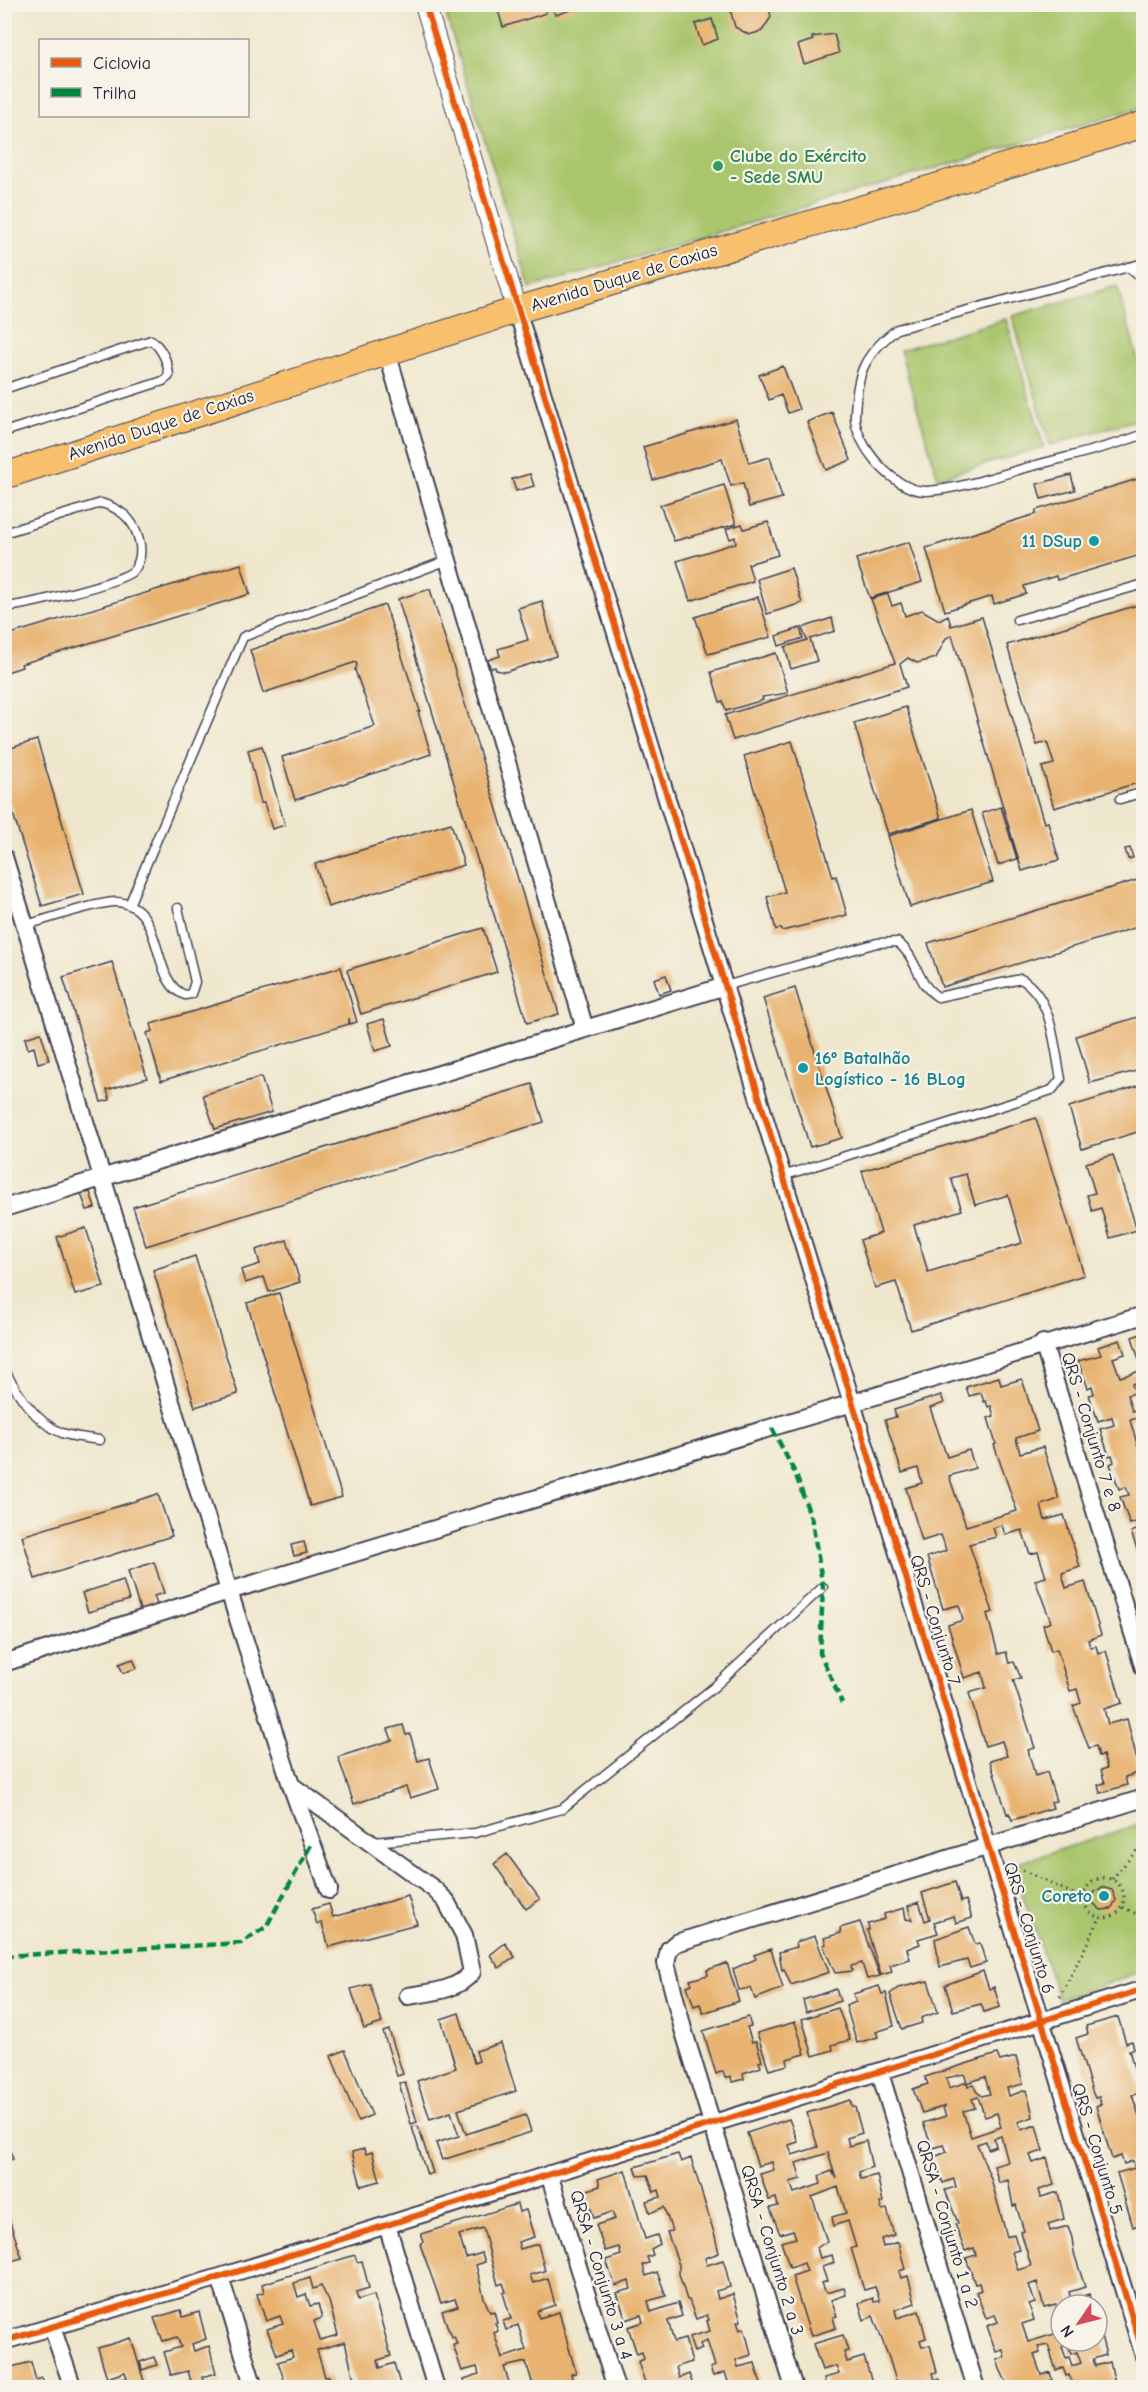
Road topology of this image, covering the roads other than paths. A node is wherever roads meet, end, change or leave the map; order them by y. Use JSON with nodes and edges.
{"nodes":[{"id":1,"x":425,"y":4,"type":"edge"},
{"id":2,"x":1143,"y":124,"type":"edge"},
{"id":3,"x":1143,"y":263,"type":"edge"},
{"id":4,"x":1128,"y":267,"type":"junction"},
{"id":5,"x":1143,"y":280,"type":"edge"},
{"id":6,"x":517,"y":310,"type":"junction"},
{"id":7,"x":387,"y":352,"type":"junction"},
{"id":8,"x":4,"y":389,"type":"edge"},
{"id":9,"x":4,"y":432,"type":"edge"},
{"id":10,"x":1143,"y":434,"type":"edge"},
{"id":11,"x":4,"y":476,"type":"edge"},
{"id":12,"x":4,"y":533,"type":"edge"},
{"id":13,"x":448,"y":560,"type":"junction"},
{"id":14,"x":1143,"y":584,"type":"edge"},
{"id":15,"x":4,"y":607,"type":"edge"},
{"id":16,"x":1017,"y":620,"type":"dead end"},
{"id":17,"x":1143,"y":792,"type":"edge"},
{"id":18,"x":1120,"y":799,"type":"dead end"},
{"id":19,"x":4,"y":856,"type":"edge"},
{"id":20,"x":129,"y":905,"type":"junction"},
{"id":21,"x":178,"y":909,"type":"dead end"},
{"id":22,"x":25,"y":925,"type":"junction"},
{"id":23,"x":724,"y":986,"type":"junction"},
{"id":24,"x":585,"y":1029,"type":"junction"},
{"id":25,"x":103,"y":1176,"type":"junction"},
{"id":26,"x":783,"y":1176,"type":"junction"},
{"id":27,"x":4,"y":1208,"type":"edge"},
{"id":28,"x":1143,"y":1315,"type":"edge"},
{"id":29,"x":1043,"y":1343,"type":"junction"},
{"id":30,"x":4,"y":1369,"type":"edge"},
{"id":31,"x":853,"y":1404,"type":"junction"},
{"id":32,"x":100,"y":1440,"type":"dead end"},
{"id":33,"x":823,"y":1587,"type":"dead end"},
{"id":34,"x":230,"y":1591,"type":"junction"},
{"id":35,"x":4,"y":1663,"type":"edge"},
{"id":36,"x":1143,"y":1669,"type":"edge"},
{"id":37,"x":291,"y":1785,"type":"junction"},
{"id":38,"x":1143,"y":1798,"type":"edge"},
{"id":39,"x":370,"y":1842,"type":"junction"},
{"id":40,"x":988,"y":1846,"type":"junction"},
{"id":41,"x":329,"y":1890,"type":"dead end"},
{"id":42,"x":666,"y":1963,"type":"joint"},
{"id":43,"x":1143,"y":1989,"type":"edge"},
{"id":44,"x":408,"y":1996,"type":"dead end"},
{"id":45,"x":1042,"y":2020,"type":"junction"},
{"id":46,"x":880,"y":2073,"type":"junction"},
{"id":47,"x":713,"y":2124,"type":"junction"},
{"id":48,"x":549,"y":2174,"type":"junction"},
{"id":49,"x":387,"y":2225,"type":"junction"},
{"id":50,"x":220,"y":2277,"type":"junction"},
{"id":51,"x":52,"y":2327,"type":"junction"},
{"id":52,"x":4,"y":2341,"type":"edge"},
{"id":53,"x":1143,"y":2356,"type":"edge"},
{"id":54,"x":73,"y":2388,"type":"edge"},
{"id":55,"x":254,"y":2388,"type":"edge"},
{"id":56,"x":436,"y":2388,"type":"edge"},
{"id":57,"x":615,"y":2388,"type":"edge"},
{"id":58,"x":794,"y":2388,"type":"edge"},
{"id":59,"x":976,"y":2388,"type":"edge"}],
"edges":[{"from":1,"to":6,"type":"street"},
{"from":2,"to":6,"type":"main road","name":"Avenida Duque de Caxias"},
{"from":3,"to":4,"type":"lane"},
{"from":4,"to":5,"type":"lane"},
{"from":4,"to":10,"type":"lane"},
{"from":6,"to":7,"type":"main road","name":"Avenida Duque de Caxias"},
{"from":6,"to":23,"type":"street","name":"QRS - Conjunto 7"},
{"from":7,"to":11,"type":"main road","name":"Avenida Duque de Caxias"},
{"from":7,"to":13,"type":"street"},
{"from":8,"to":9,"type":"lane"},
{"from":12,"to":15,"type":"lane"},
{"from":13,"to":20,"type":"lane"},
{"from":13,"to":24,"type":"street"},
{"from":14,"to":16,"type":"lane"},
{"from":17,"to":18,"type":"lane"},
{"from":19,"to":22,"type":"street"},
{"from":20,"to":21,"type":"lane"},
{"from":20,"to":22,"type":"lane"},
{"from":22,"to":25,"type":"street"},
{"from":23,"to":24,"type":"street"},
{"from":23,"to":26,"type":"street","name":"QRS - Conjunto 7"},
{"from":23,"to":26,"type":"lane"},
{"from":24,"to":25,"type":"street"},
{"from":25,"to":27,"type":"street"},
{"from":25,"to":34,"type":"street"},
{"from":26,"to":31,"type":"street","name":"QRS - Conjunto 7"},
{"from":28,"to":29,"type":"street"},
{"from":29,"to":31,"type":"street"},
{"from":29,"to":36,"type":"street","name":"QRS - Conjunto 7 e 8"},
{"from":30,"to":32,"type":"lane"},
{"from":31,"to":34,"type":"street"},
{"from":31,"to":40,"type":"street","name":"QRS - Conjunto 7"},
{"from":33,"to":39,"type":"lane"},
{"from":34,"to":35,"type":"street"},
{"from":34,"to":37,"type":"street"},
{"from":37,"to":39,"type":"street"},
{"from":37,"to":41,"type":"street"},
{"from":38,"to":40,"type":"street"},
{"from":39,"to":44,"type":"street"},
{"from":40,"to":42,"type":"street","name":"QRS - Conjunto 6"},
{"from":40,"to":45,"type":"street","name":"QRS - Conjunto 6"},
{"from":42,"to":47,"type":"street","name":"QRSA - Conjunto 2 a 3"},
{"from":43,"to":45,"type":"street"},
{"from":45,"to":46,"type":"street"},
{"from":45,"to":53,"type":"street","name":"QRS - Conjunto 5"},
{"from":46,"to":47,"type":"street"},
{"from":46,"to":59,"type":"street","name":"QRSA - Conjunto 1 a 2"},
{"from":47,"to":48,"type":"street"},
{"from":47,"to":58,"type":"street","name":"QRSA - Conjunto 2 a 3"},
{"from":48,"to":49,"type":"street"},
{"from":48,"to":57,"type":"street","name":"QRSA - Conjunto 3 a 4"},
{"from":49,"to":50,"type":"street"},
{"from":49,"to":56,"type":"street"},
{"from":50,"to":51,"type":"street"},
{"from":50,"to":55,"type":"street"},
{"from":51,"to":52,"type":"street"},
{"from":51,"to":54,"type":"street"}]}
